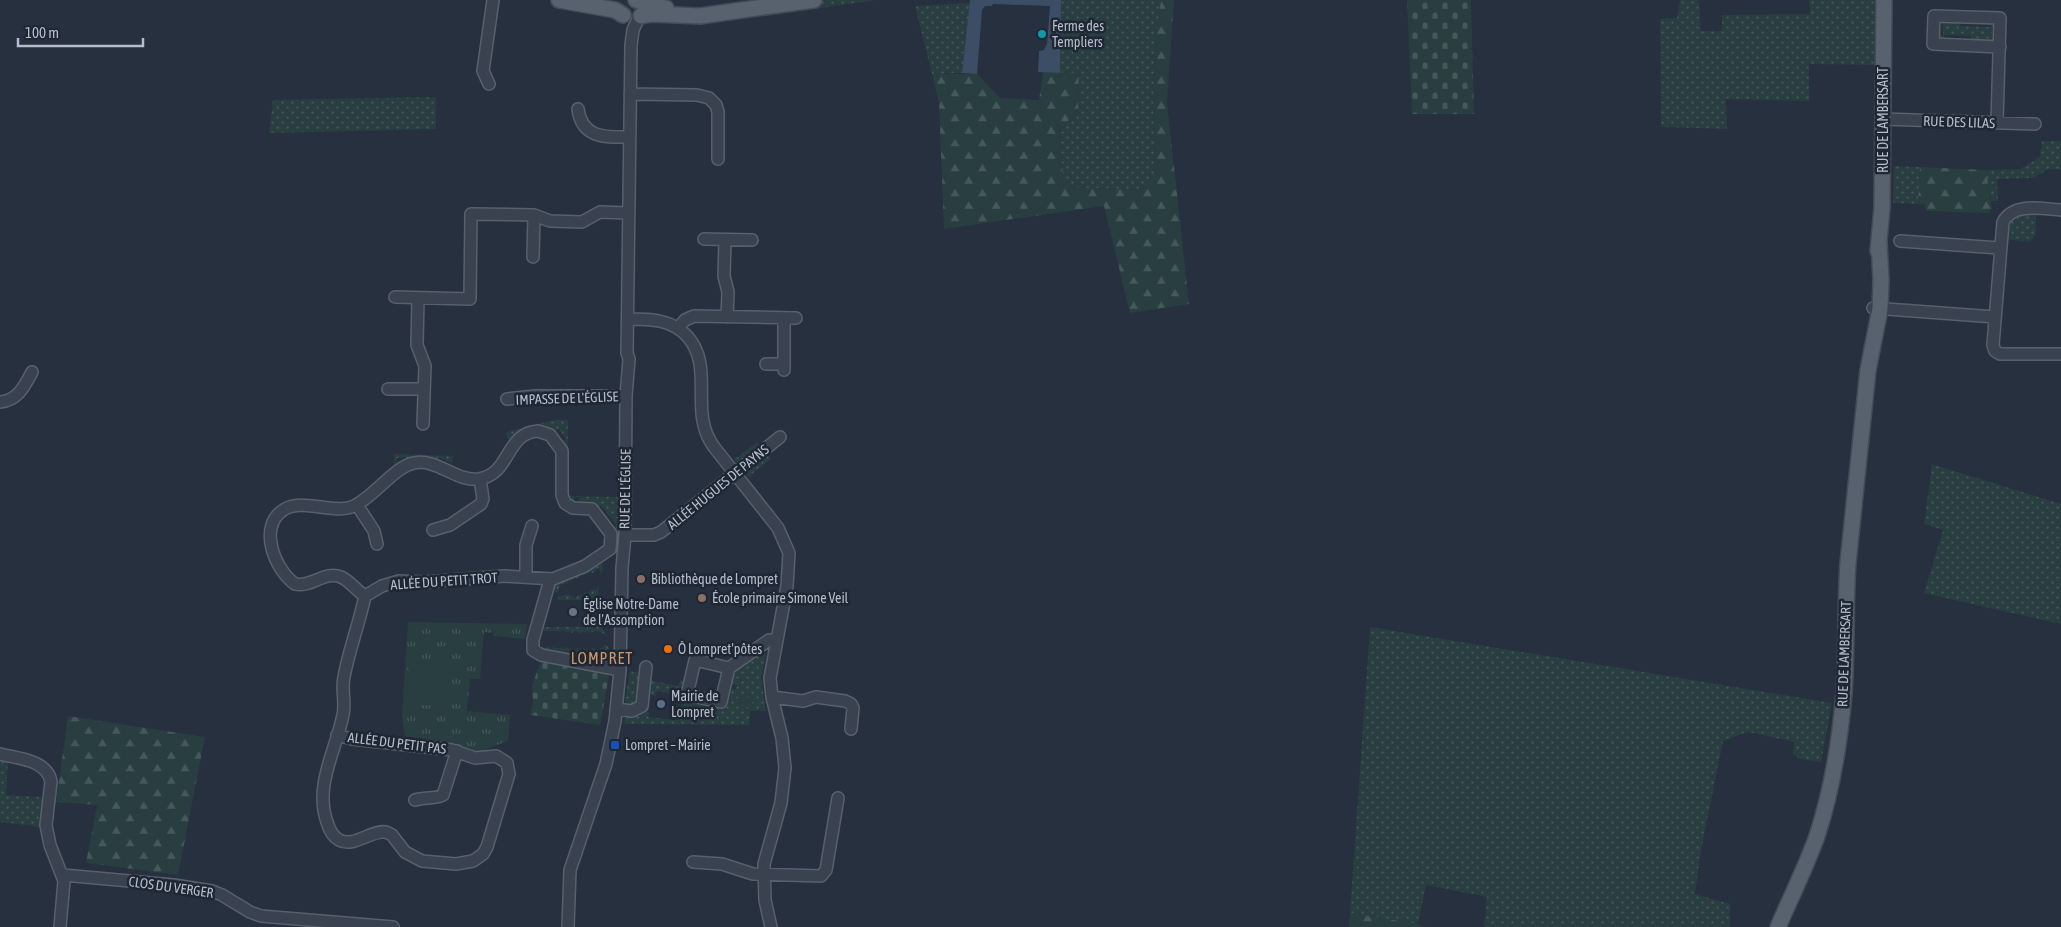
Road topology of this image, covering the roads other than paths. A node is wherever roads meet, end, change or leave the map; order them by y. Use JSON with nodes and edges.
{"nodes":[{"id":1,"x":493,"y":0,"type":"edge"},
{"id":2,"x":559,"y":0,"type":"edge"},
{"id":3,"x":586,"y":0,"type":"edge"},
{"id":4,"x":636,"y":0,"type":"edge"},
{"id":5,"x":814,"y":0,"type":"edge"},
{"id":6,"x":1884,"y":0,"type":"edge"},
{"id":7,"x":631,"y":12,"type":"edge"},
{"id":8,"x":724,"y":12,"type":"junction"},
{"id":9,"x":2000,"y":47,"type":"junction"},
{"id":10,"x":489,"y":84,"type":"dead end"},
{"id":11,"x":630,"y":94,"type":"junction"},
{"id":12,"x":578,"y":109,"type":"dead end"},
{"id":13,"x":1883,"y":119,"type":"junction"},
{"id":14,"x":1997,"y":123,"type":"junction"},
{"id":15,"x":2035,"y":124,"type":"dead end"},
{"id":16,"x":630,"y":137,"type":"junction"},
{"id":17,"x":718,"y":159,"type":"dead end"},
{"id":18,"x":2061,"y":210,"type":"edge"},
{"id":19,"x":628,"y":213,"type":"junction"},
{"id":20,"x":534,"y":215,"type":"junction"},
{"id":21,"x":704,"y":239,"type":"dead end"},
{"id":22,"x":725,"y":240,"type":"junction"},
{"id":23,"x":752,"y":240,"type":"dead end"},
{"id":24,"x":1900,"y":241,"type":"dead end"},
{"id":25,"x":1999,"y":248,"type":"junction"},
{"id":26,"x":534,"y":258,"type":"dead end"},
{"id":27,"x":395,"y":297,"type":"dead end"},
{"id":28,"x":418,"y":298,"type":"junction"},
{"id":29,"x":1876,"y":309,"type":"junction"},
{"id":30,"x":1994,"y":316,"type":"junction"},
{"id":31,"x":727,"y":317,"type":"junction"},
{"id":32,"x":628,"y":319,"type":"junction"},
{"id":33,"x":678,"y":328,"type":"junction"},
{"id":34,"x":2061,"y":354,"type":"edge"},
{"id":35,"x":766,"y":364,"type":"dead end"},
{"id":36,"x":32,"y":372,"type":"dead end"},
{"id":37,"x":388,"y":389,"type":"dead end"},
{"id":38,"x":424,"y":389,"type":"junction"},
{"id":39,"x":626,"y":396,"type":"junction"},
{"id":40,"x":507,"y":399,"type":"dead end"},
{"id":41,"x":0,"y":402,"type":"edge"},
{"id":42,"x":423,"y":424,"type":"dead end"},
{"id":43,"x":780,"y":437,"type":"dead end"},
{"id":44,"x":735,"y":473,"type":"junction"},
{"id":45,"x":480,"y":479,"type":"junction"},
{"id":46,"x":357,"y":505,"type":"junction"},
{"id":47,"x":532,"y":526,"type":"dead end"},
{"id":48,"x":433,"y":530,"type":"dead end"},
{"id":49,"x":612,"y":536,"type":"junction"},
{"id":50,"x":625,"y":536,"type":"junction"},
{"id":51,"x":377,"y":544,"type":"dead end"},
{"id":52,"x":526,"y":577,"type":"junction"},
{"id":53,"x":550,"y":580,"type":"junction"},
{"id":54,"x":366,"y":596,"type":"junction"},
{"id":55,"x":776,"y":641,"type":"junction"},
{"id":56,"x":646,"y":667,"type":"dead end"},
{"id":57,"x":729,"y":668,"type":"dead end"},
{"id":58,"x":620,"y":670,"type":"junction"},
{"id":59,"x":772,"y":696,"type":"junction"},
{"id":60,"x":616,"y":709,"type":"junction"},
{"id":61,"x":851,"y":729,"type":"dead end"},
{"id":62,"x":337,"y":735,"type":"junction"},
{"id":63,"x":457,"y":751,"type":"junction"},
{"id":64,"x":0,"y":754,"type":"edge"},
{"id":65,"x":838,"y":798,"type":"dead end"},
{"id":66,"x":415,"y":800,"type":"dead end"},
{"id":67,"x":693,"y":862,"type":"dead end"},
{"id":68,"x":764,"y":874,"type":"junction"},
{"id":69,"x":63,"y":875,"type":"junction"},
{"id":70,"x":60,"y":927,"type":"edge"},
{"id":71,"x":393,"y":927,"type":"edge"},
{"id":72,"x":568,"y":927,"type":"edge"},
{"id":73,"x":772,"y":927,"type":"edge"},
{"id":74,"x":1778,"y":927,"type":"edge"}],
"edges":[{"from":1,"to":10,"type":"street"},
{"from":2,"to":7,"type":"main road"},
{"from":3,"to":7,"type":"main road"},
{"from":4,"to":7,"type":"main road"},
{"from":4,"to":8,"type":"main road"},
{"from":5,"to":8,"type":"main road"},
{"from":6,"to":13,"type":"main road","name":"RUE DE LAMBERSART"},
{"from":7,"to":8,"type":"main road"},
{"from":7,"to":11,"type":"street","name":"RUE DE L'ÉGLISE"},
{"from":9,"to":9,"type":"street"},
{"from":9,"to":14,"type":"street"},
{"from":11,"to":16,"type":"street","name":"RUE DE L'ÉGLISE"},
{"from":11,"to":17,"type":"street"},
{"from":12,"to":16,"type":"street"},
{"from":13,"to":14,"type":"street","name":"RUE DES LILAS"},
{"from":13,"to":29,"type":"main road","name":"RUE DE LAMBERSART"},
{"from":14,"to":15,"type":"street","name":"RUE DES LILAS"},
{"from":16,"to":19,"type":"street","name":"RUE DE L'ÉGLISE"},
{"from":18,"to":25,"type":"street"},
{"from":19,"to":20,"type":"street"},
{"from":19,"to":32,"type":"street","name":"RUE DE L'ÉGLISE"},
{"from":20,"to":26,"type":"street"},
{"from":20,"to":28,"type":"street"},
{"from":21,"to":22,"type":"street"},
{"from":22,"to":23,"type":"street"},
{"from":22,"to":31,"type":"street"},
{"from":24,"to":25,"type":"street"},
{"from":25,"to":30,"type":"street"},
{"from":27,"to":28,"type":"street"},
{"from":28,"to":38,"type":"street"},
{"from":29,"to":30,"type":"street"},
{"from":29,"to":74,"type":"main road","name":"RUE DE LAMBERSART"},
{"from":30,"to":34,"type":"street"},
{"from":31,"to":33,"type":"street"},
{"from":31,"to":35,"type":"street"},
{"from":32,"to":33,"type":"street"},
{"from":32,"to":39,"type":"street","name":"RUE DE L'ÉGLISE"},
{"from":33,"to":44,"type":"street"},
{"from":36,"to":41,"type":"street"},
{"from":37,"to":38,"type":"street"},
{"from":38,"to":42,"type":"street"},
{"from":39,"to":40,"type":"street","name":"IMPASSE DE L'ÉGLISE"},
{"from":39,"to":50,"type":"street","name":"RUE DE L'ÉGLISE"},
{"from":43,"to":44,"type":"street","name":"ALLÉE HUGUES DE PAYNS"},
{"from":44,"to":50,"type":"street","name":"ALLÉE HUGUES DE PAYNS"},
{"from":44,"to":55,"type":"street"},
{"from":45,"to":46,"type":"street"},
{"from":45,"to":48,"type":"street"},
{"from":45,"to":49,"type":"street"},
{"from":46,"to":51,"type":"street"},
{"from":46,"to":54,"type":"street"},
{"from":47,"to":52,"type":"street"},
{"from":49,"to":50,"type":"street"},
{"from":49,"to":53,"type":"street","name":"ALLÉE DU PETIT TROT"},
{"from":50,"to":58,"type":"street","name":"RUE DE L'ÉGLISE"},
{"from":52,"to":53,"type":"street","name":"ALLÉE DU PETIT TROT"},
{"from":52,"to":54,"type":"street","name":"ALLÉE DU PETIT TROT"},
{"from":53,"to":58,"type":"street"},
{"from":54,"to":62,"type":"street","name":"ALLÉE DU PETIT PAS"},
{"from":55,"to":57,"type":"street"},
{"from":55,"to":59,"type":"street"},
{"from":56,"to":60,"type":"street"},
{"from":58,"to":60,"type":"street","name":"RUE DE L'ÉGLISE"},
{"from":59,"to":61,"type":"street"},
{"from":59,"to":68,"type":"street"},
{"from":60,"to":72,"type":"street","name":"RUE DE L'ÉGLISE"},
{"from":62,"to":63,"type":"street","name":"ALLÉE DU PETIT PAS"},
{"from":62,"to":63,"type":"street","name":"ALLÉE DU PETIT PAS"},
{"from":63,"to":66,"type":"street","name":"ALLÉE DU PETIT PAS"},
{"from":64,"to":69,"type":"street"},
{"from":65,"to":68,"type":"street"},
{"from":67,"to":68,"type":"street"},
{"from":68,"to":73,"type":"street"},
{"from":69,"to":70,"type":"street"},
{"from":69,"to":71,"type":"street","name":"CLOS DU VERGER"}]}
